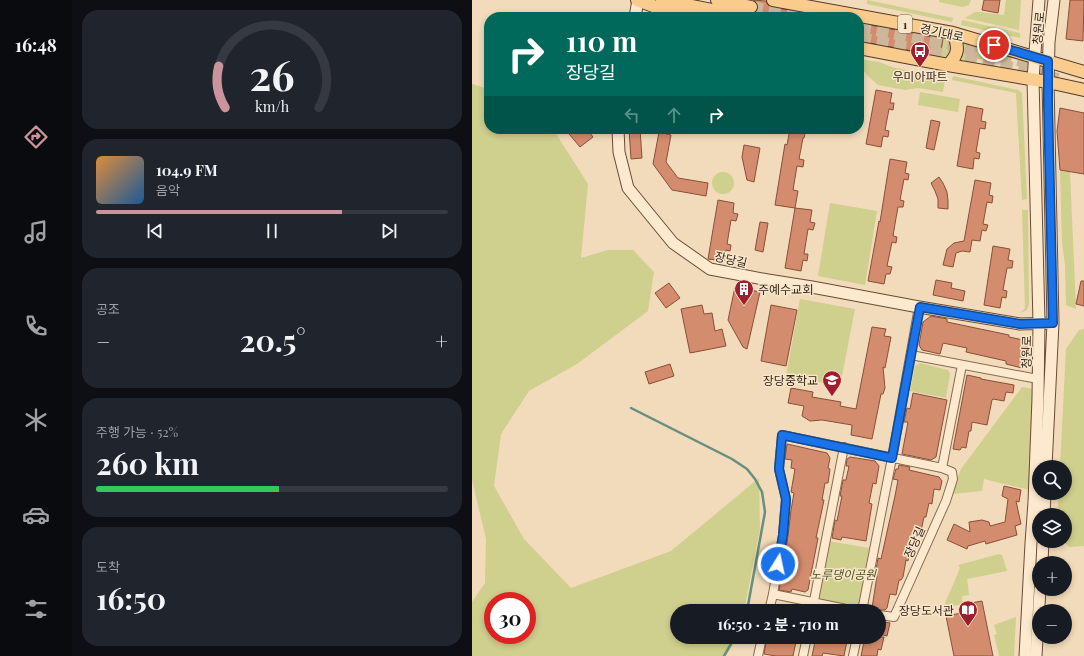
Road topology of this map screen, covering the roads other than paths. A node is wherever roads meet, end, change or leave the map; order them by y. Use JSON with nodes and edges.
{"nodes":[{"id":1,"x":638,"y":0,"type":"edge"},
{"id":2,"x":644,"y":0,"type":"edge"},
{"id":3,"x":662,"y":0,"type":"edge"},
{"id":4,"x":717,"y":0,"type":"edge"},
{"id":5,"x":773,"y":0,"type":"edge"},
{"id":6,"x":1039,"y":0,"type":"edge"},
{"id":7,"x":1054,"y":0,"type":"edge"},
{"id":8,"x":636,"y":12,"type":"edge"},
{"id":9,"x":677,"y":12,"type":"edge"},
{"id":10,"x":749,"y":12,"type":"edge"},
{"id":11,"x":838,"y":12,"type":"edge"},
{"id":12,"x":864,"y":17,"type":"edge"},
{"id":13,"x":953,"y":33,"type":"junction"},
{"id":14,"x":864,"y":49,"type":"edge"},
{"id":15,"x":1034,"y":57,"type":"junction"},
{"id":16,"x":1048,"y":61,"type":"junction"},
{"id":17,"x":948,"y":65,"type":"junction"},
{"id":18,"x":1084,"y":72,"type":"edge"},
{"id":19,"x":1034,"y":79,"type":"junction"},
{"id":20,"x":1048,"y":82,"type":"junction"},
{"id":21,"x":1084,"y":90,"type":"edge"},
{"id":22,"x":618,"y":134,"type":"edge"},
{"id":23,"x":920,"y":307,"type":"junction"},
{"id":24,"x":1039,"y":323,"type":"junction"},
{"id":25,"x":1053,"y":323,"type":"junction"},
{"id":26,"x":911,"y":355,"type":"junction"},
{"id":27,"x":962,"y":365,"type":"junction"},
{"id":28,"x":1038,"y":379,"type":"junction"},
{"id":29,"x":844,"y":447,"type":"junction"},
{"id":30,"x":892,"y":458,"type":"junction"},
{"id":31,"x":1046,"y":460,"type":"edge"},
{"id":32,"x":942,"y":468,"type":"junction"},
{"id":33,"x":773,"y":594,"type":"junction"},
{"id":34,"x":1040,"y":596,"type":"edge"},
{"id":35,"x":814,"y":602,"type":"junction"},
{"id":36,"x":771,"y":604,"type":"edge"},
{"id":37,"x":823,"y":604,"type":"edge"},
{"id":38,"x":863,"y":604,"type":"edge"},
{"id":39,"x":886,"y":616,"type":"edge"},
{"id":40,"x":761,"y":644,"type":"edge"},
{"id":41,"x":806,"y":644,"type":"edge"},
{"id":42,"x":856,"y":644,"type":"edge"},
{"id":43,"x":758,"y":656,"type":"edge"},
{"id":44,"x":803,"y":656,"type":"edge"},
{"id":45,"x":853,"y":656,"type":"edge"},
{"id":46,"x":1025,"y":656,"type":"edge"},
{"id":47,"x":1036,"y":656,"type":"edge"}],
"edges":[{"from":1,"to":2,"type":"main road"},
{"from":1,"to":8,"type":"main road"},
{"from":1,"to":9,"type":"main road"},
{"from":3,"to":10,"type":"main road"},
{"from":4,"to":10,"type":"main road"},
{"from":5,"to":11,"type":"main road","name":"경기대로","number":"1"},
{"from":6,"to":15,"type":"main road","name":"청원로"},
{"from":7,"to":16,"type":"main road","name":"청원로"},
{"from":12,"to":13,"type":"main road","name":"경기대로","number":"1"},
{"from":13,"to":15,"type":"main road","name":"경기대로","number":"1"},
{"from":13,"to":17,"type":"main road"},
{"from":14,"to":17,"type":"main road"},
{"from":15,"to":16,"type":"main road","name":"경기대로","number":"1"},
{"from":15,"to":19,"type":"main road","name":"청원로"},
{"from":16,"to":18,"type":"main road","name":"경기대로","number":"1"},
{"from":16,"to":20,"type":"main road","name":"청원로"},
{"from":17,"to":19,"type":"main road"},
{"from":19,"to":20,"type":"main road"},
{"from":19,"to":24,"type":"main road","name":"청원로"},
{"from":20,"to":21,"type":"main road"},
{"from":20,"to":25,"type":"main road","name":"청원로"},
{"from":22,"to":23,"type":"main road","name":"장당길"},
{"from":23,"to":24,"type":"main road","name":"장당길"},
{"from":23,"to":26,"type":"street"},
{"from":24,"to":25,"type":"main road","name":"장당길"},
{"from":24,"to":28,"type":"main road","name":"청원로"},
{"from":25,"to":31,"type":"main road","name":"청원로"},
{"from":26,"to":27,"type":"street"},
{"from":26,"to":30,"type":"street"},
{"from":27,"to":28,"type":"street"},
{"from":27,"to":32,"type":"street"},
{"from":28,"to":46,"type":"main road","name":"청원로"},
{"from":29,"to":30,"type":"street"},
{"from":29,"to":33,"type":"street"},
{"from":29,"to":35,"type":"street"},
{"from":30,"to":32,"type":"street"},
{"from":30,"to":38,"type":"street"},
{"from":32,"to":39,"type":"street","name":"장당길"},
{"from":33,"to":35,"type":"street"},
{"from":33,"to":36,"type":"street"},
{"from":34,"to":47,"type":"main road"},
{"from":35,"to":37,"type":"street"},
{"from":40,"to":43,"type":"street"},
{"from":41,"to":44,"type":"street"},
{"from":42,"to":45,"type":"street"}]}
